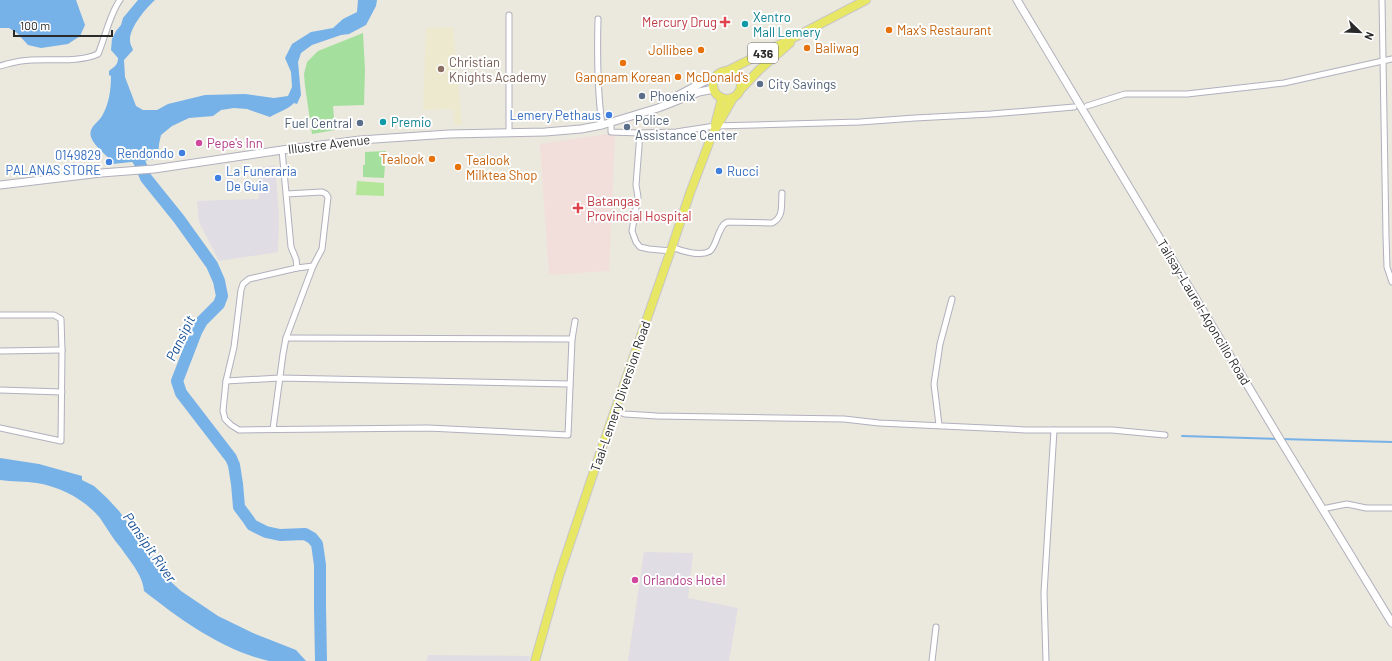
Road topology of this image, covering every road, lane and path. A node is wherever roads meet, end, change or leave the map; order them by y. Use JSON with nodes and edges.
{"nodes":[{"id":1,"x":120,"y":0,"type":"edge"},
{"id":2,"x":866,"y":0,"type":"edge"},
{"id":3,"x":1016,"y":0,"type":"edge"},
{"id":4,"x":1382,"y":0,"type":"edge"},
{"id":5,"x":509,"y":15,"type":"dead end"},
{"id":6,"x":598,"y":19,"type":"dead end"},
{"id":7,"x":799,"y":36,"type":"junction"},
{"id":8,"x":1392,"y":59,"type":"edge"},
{"id":9,"x":1382,"y":62,"type":"junction"},
{"id":10,"x":0,"y":66,"type":"edge"},
{"id":11,"x":727,"y":71,"type":"junction"},
{"id":12,"x":716,"y":77,"type":"junction"},
{"id":13,"x":714,"y":89,"type":"junction"},
{"id":14,"x":741,"y":89,"type":"junction"},
{"id":15,"x":722,"y":98,"type":"junction"},
{"id":16,"x":733,"y":98,"type":"junction"},
{"id":17,"x":1087,"y":106,"type":"dead end"},
{"id":18,"x":658,"y":108,"type":"junction"},
{"id":19,"x":1074,"y":108,"type":"dead end"},
{"id":20,"x":611,"y":122,"type":"junction"},
{"id":21,"x":602,"y":125,"type":"junction"},
{"id":22,"x":716,"y":126,"type":"junction"},
{"id":23,"x":510,"y":133,"type":"junction"},
{"id":24,"x":640,"y":133,"type":"junction"},
{"id":25,"x":282,"y":150,"type":"junction"},
{"id":26,"x":0,"y":185,"type":"edge"},
{"id":27,"x":782,"y":193,"type":"dead end"},
{"id":28,"x":286,"y":194,"type":"junction"},
{"id":29,"x":672,"y":249,"type":"junction"},
{"id":30,"x":313,"y":266,"type":"junction"},
{"id":31,"x":297,"y":268,"type":"junction"},
{"id":32,"x":1392,"y":282,"type":"edge"},
{"id":33,"x":952,"y":299,"type":"dead end"},
{"id":34,"x":0,"y":315,"type":"edge"},
{"id":35,"x":575,"y":322,"type":"dead end"},
{"id":36,"x":286,"y":338,"type":"junction"},
{"id":37,"x":572,"y":339,"type":"junction"},
{"id":38,"x":62,"y":350,"type":"junction"},
{"id":39,"x":0,"y":351,"type":"edge"},
{"id":40,"x":280,"y":378,"type":"junction"},
{"id":41,"x":226,"y":381,"type":"junction"},
{"id":42,"x":570,"y":384,"type":"junction"},
{"id":43,"x":0,"y":390,"type":"edge"},
{"id":44,"x":62,"y":392,"type":"junction"},
{"id":45,"x":614,"y":410,"type":"junction"},
{"id":46,"x":939,"y":425,"type":"junction"},
{"id":47,"x":0,"y":428,"type":"edge"},
{"id":48,"x":273,"y":429,"type":"junction"},
{"id":49,"x":1054,"y":430,"type":"junction"},
{"id":50,"x":1165,"y":435,"type":"dead end"},
{"id":51,"x":1392,"y":508,"type":"edge"},
{"id":52,"x":1322,"y":509,"type":"junction"},
{"id":53,"x":1392,"y":623,"type":"edge"},
{"id":54,"x":936,"y":627,"type":"dead end"},
{"id":55,"x":535,"y":661,"type":"edge"},
{"id":56,"x":932,"y":661,"type":"edge"},
{"id":57,"x":1046,"y":661,"type":"edge"}],
"edges":[{"from":1,"to":10,"type":"street"},
{"from":2,"to":7,"type":"main road","number":"436"},
{"from":3,"to":52,"type":"main road","name":"Talisay-Laurel-Agoncillo Road"},
{"from":4,"to":9,"type":"street"},
{"from":5,"to":23,"type":"street"},
{"from":6,"to":21,"type":"street"},
{"from":7,"to":11,"type":"main road","number":"436"},
{"from":7,"to":14,"type":"main road","number":"436"},
{"from":8,"to":9,"type":"street"},
{"from":9,"to":17,"type":"street"},
{"from":9,"to":32,"type":"street"},
{"from":11,"to":12,"type":"main road","number":"436"},
{"from":11,"to":14,"type":"main road","number":"436"},
{"from":12,"to":13,"type":"main road"},
{"from":12,"to":18,"type":"main road","name":"Illustre Avenue","number":"436"},
{"from":13,"to":15,"type":"main road"},
{"from":13,"to":18,"type":"main road","name":"Illustre Avenue","number":"436"},
{"from":14,"to":16,"type":"main road","number":"436"},
{"from":15,"to":16,"type":"main road"},
{"from":15,"to":22,"type":"main road","name":"Taal-Lemery Diversion Road"},
{"from":16,"to":22,"type":"main road","name":"Taal-Lemery Diversion Road"},
{"from":18,"to":20,"type":"main road","name":"Illustre Avenue","number":"436"},
{"from":19,"to":22,"type":"street"},
{"from":20,"to":21,"type":"main road","name":"Illustre Avenue","number":"436"},
{"from":20,"to":24,"type":"street"},
{"from":21,"to":23,"type":"main road","name":"Illustre Avenue","number":"436"},
{"from":22,"to":24,"type":"street"},
{"from":22,"to":29,"type":"main road","name":"Taal-Lemery Diversion Road"},
{"from":23,"to":25,"type":"main road","name":"Illustre Avenue","number":"436"},
{"from":24,"to":29,"type":"street"},
{"from":25,"to":26,"type":"main road","name":"Illustre Avenue","number":"436"},
{"from":25,"to":28,"type":"street"},
{"from":27,"to":29,"type":"street"},
{"from":28,"to":30,"type":"street"},
{"from":28,"to":31,"type":"street"},
{"from":29,"to":45,"type":"main road","name":"Taal-Lemery Diversion Road"},
{"from":30,"to":31,"type":"street"},
{"from":30,"to":36,"type":"street"},
{"from":31,"to":41,"type":"street"},
{"from":33,"to":46,"type":"street"},
{"from":34,"to":38,"type":"street"},
{"from":35,"to":37,"type":"street"},
{"from":36,"to":37,"type":"street"},
{"from":36,"to":40,"type":"street"},
{"from":37,"to":42,"type":"street"},
{"from":38,"to":39,"type":"street"},
{"from":38,"to":44,"type":"street"},
{"from":40,"to":41,"type":"street"},
{"from":40,"to":42,"type":"street"},
{"from":40,"to":48,"type":"street"},
{"from":41,"to":48,"type":"street"},
{"from":42,"to":48,"type":"street"},
{"from":43,"to":44,"type":"street"},
{"from":44,"to":47,"type":"street"},
{"from":45,"to":46,"type":"street"},
{"from":45,"to":55,"type":"main road","name":"Taal-Lemery Diversion Road"},
{"from":46,"to":49,"type":"street"},
{"from":49,"to":50,"type":"street"},
{"from":49,"to":57,"type":"street"},
{"from":51,"to":52,"type":"street"},
{"from":52,"to":53,"type":"main road","name":"Talisay-Laurel-Agoncillo Road"},
{"from":54,"to":56,"type":"street"}]}
